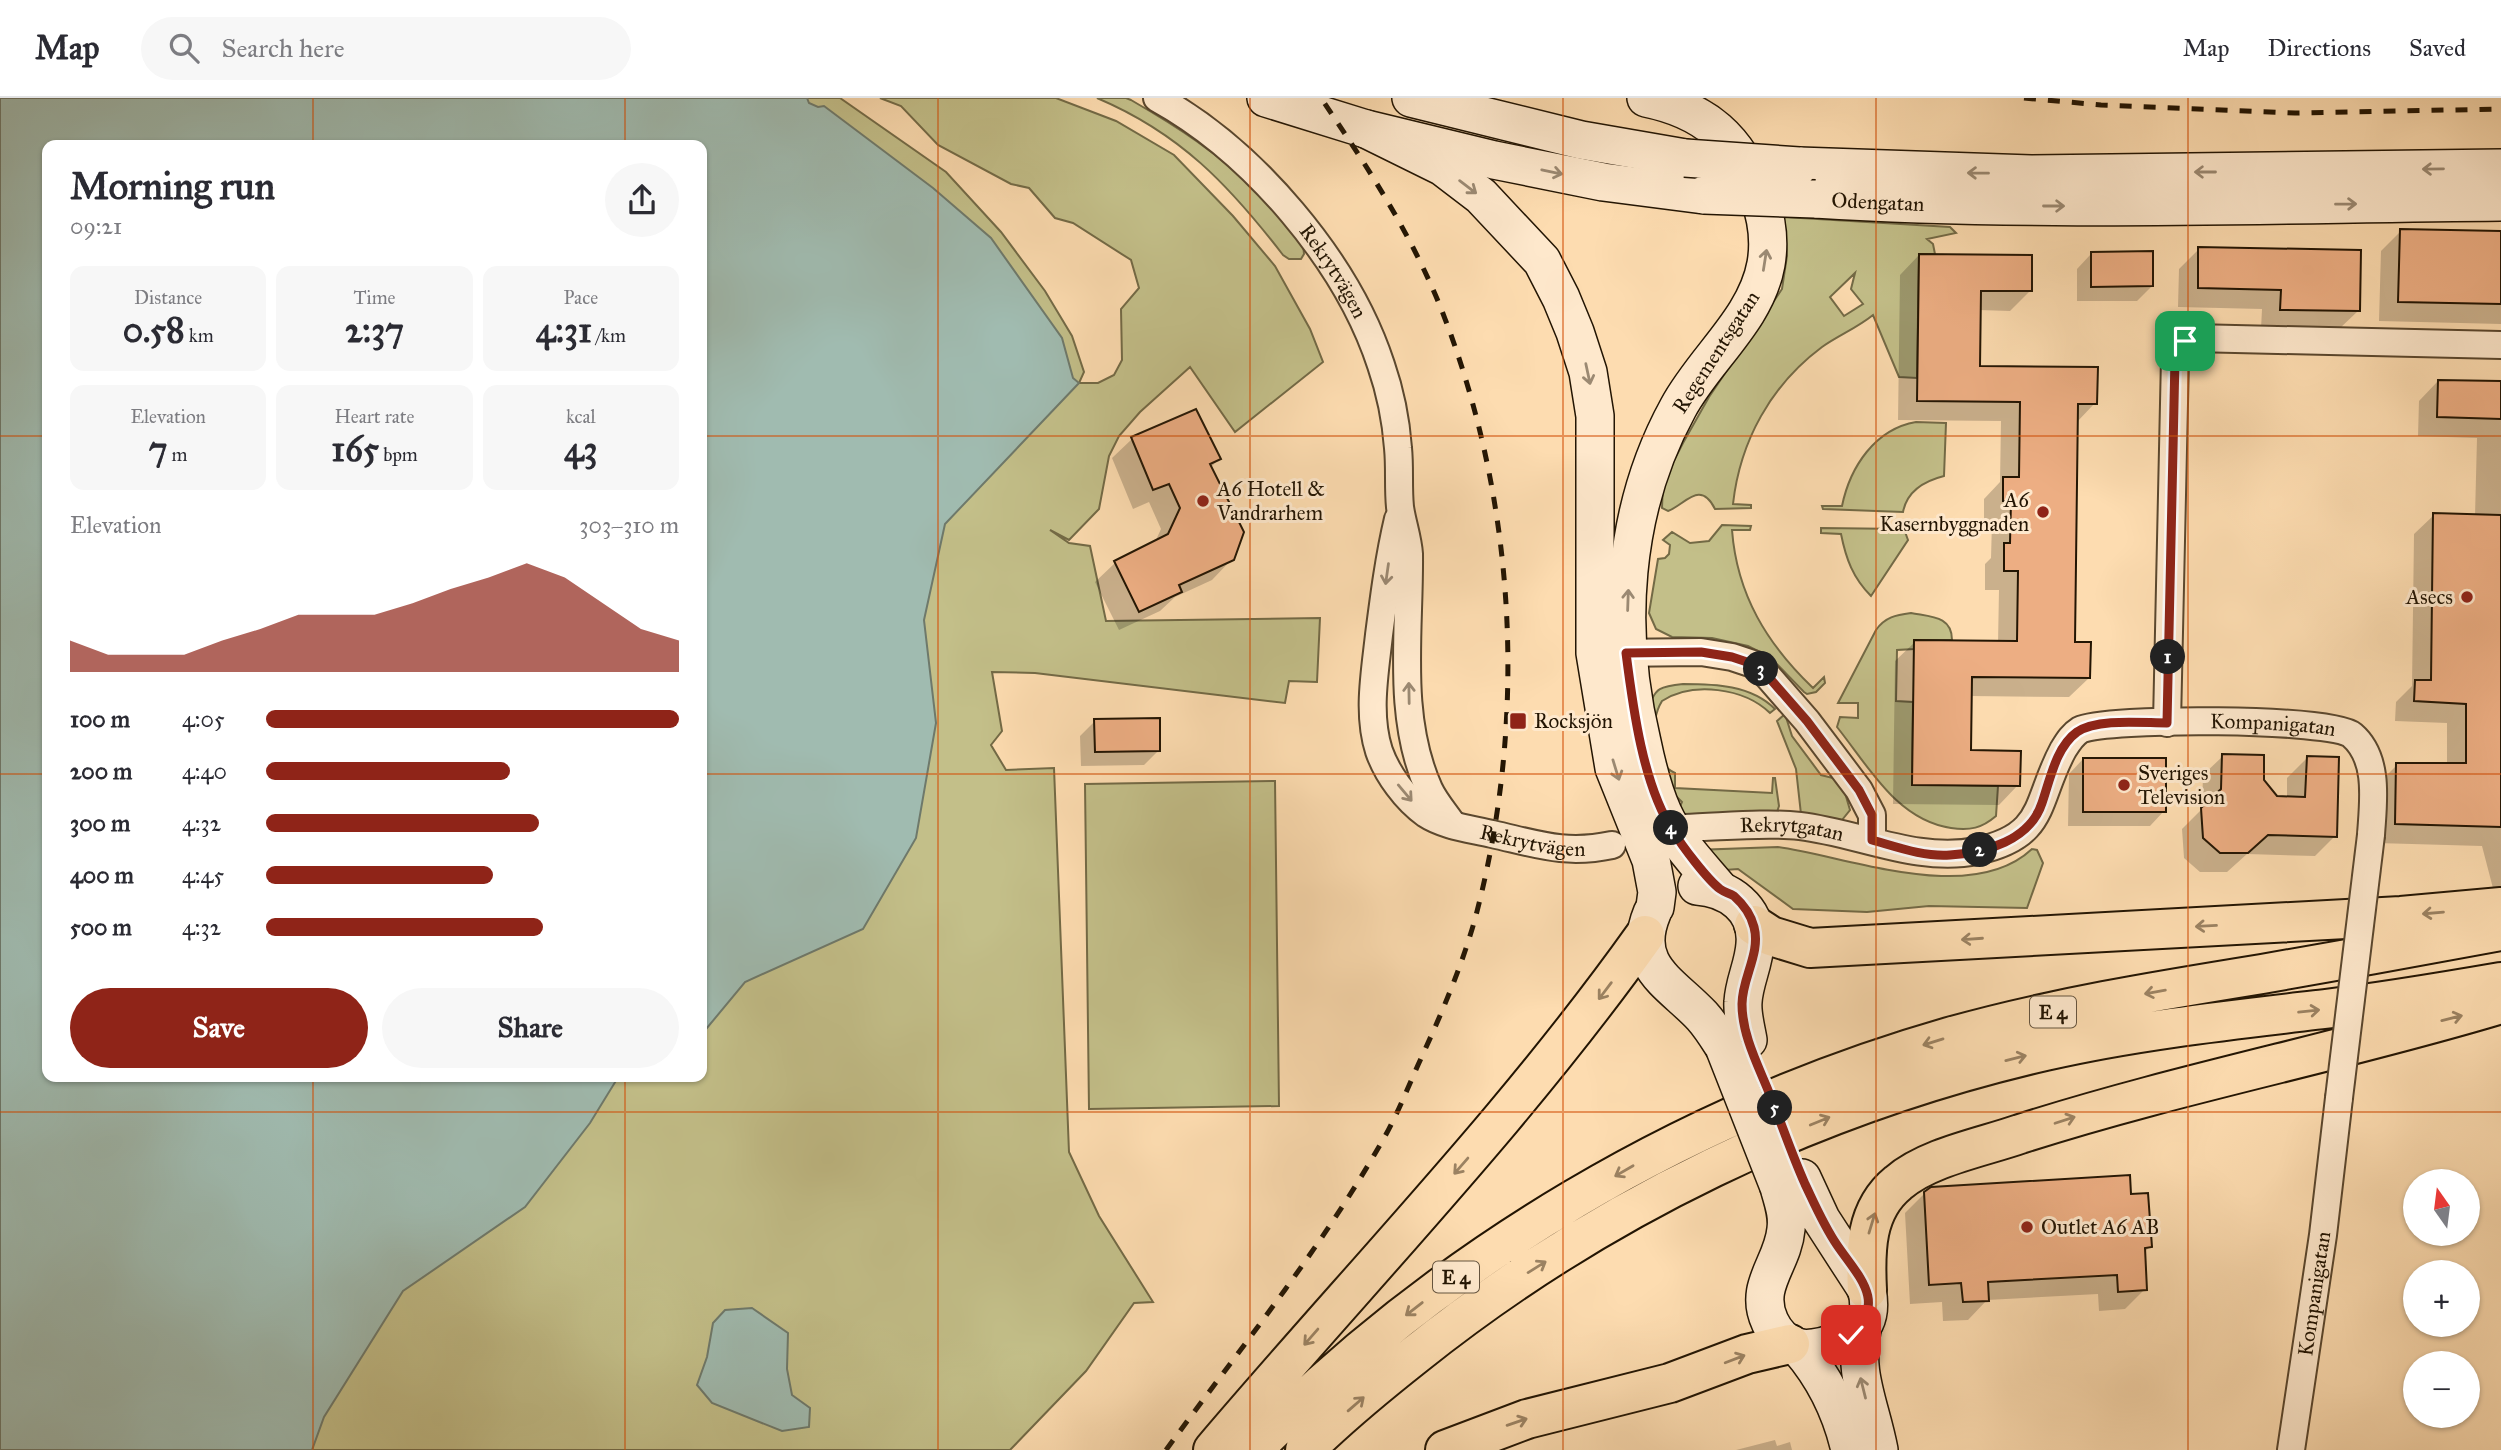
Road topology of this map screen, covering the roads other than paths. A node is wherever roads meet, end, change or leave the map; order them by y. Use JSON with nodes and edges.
{"nodes":[{"id":1,"x":1157,"y":98,"type":"edge"},
{"id":2,"x":1266,"y":98,"type":"edge"},
{"id":3,"x":1411,"y":98,"type":"edge"},
{"id":4,"x":1646,"y":98,"type":"edge"},
{"id":5,"x":1366,"y":129,"type":"junction"},
{"id":6,"x":2501,"y":168,"type":"edge"},
{"id":7,"x":2501,"y":202,"type":"edge"},
{"id":8,"x":2501,"y":345,"type":"edge"},
{"id":9,"x":1401,"y":507,"type":"junction"},
{"id":10,"x":1610,"y":653,"type":"junction"},
{"id":11,"x":2167,"y":723,"type":"junction"},
{"id":12,"x":1453,"y":825,"type":"junction"},
{"id":13,"x":1684,"y":828,"type":"dead end"},
{"id":14,"x":1872,"y":840,"type":"junction"},
{"id":15,"x":1612,"y":845,"type":"dead end"},
{"id":16,"x":1720,"y":890,"type":"junction"},
{"id":17,"x":2501,"y":907,"type":"edge"},
{"id":18,"x":1650,"y":921,"type":"junction"},
{"id":19,"x":1754,"y":926,"type":"junction"},
{"id":20,"x":2501,"y":931,"type":"edge"},
{"id":21,"x":2501,"y":982,"type":"edge"},
{"id":22,"x":2501,"y":1004,"type":"edge"},
{"id":23,"x":1736,"y":1044,"type":"junction"},
{"id":24,"x":1791,"y":1182,"type":"junction"},
{"id":25,"x":1865,"y":1307,"type":"junction"},
{"id":26,"x":1794,"y":1346,"type":"junction"},
{"id":27,"x":1213,"y":1450,"type":"edge"},
{"id":28,"x":1253,"y":1450,"type":"edge"},
{"id":29,"x":1305,"y":1450,"type":"edge"},
{"id":30,"x":1445,"y":1450,"type":"edge"},
{"id":31,"x":1850,"y":1450,"type":"edge"},
{"id":32,"x":1880,"y":1450,"type":"edge"},
{"id":33,"x":2291,"y":1450,"type":"edge"}],
"edges":[{"from":1,"to":9,"type":"street","name":"Rekrytvägen"},
{"from":2,"to":5,"type":"street","name":"Odengatan"},
{"from":6,"to":3,"type":"street","name":"Odengatan","one_way":true,"bridge":true},
{"from":10,"to":4,"type":"street","name":"Regementsgatan","one_way":true},
{"from":5,"to":7,"type":"street","name":"Odengatan","one_way":true,"bridge":true},
{"from":5,"to":10,"type":"street","name":"Regementsgatan","one_way":true},
{"from":8,"to":11,"type":"street"},
{"from":12,"to":9,"type":"street","name":"Rekrytvägen","one_way":true},
{"from":9,"to":12,"type":"street","name":"Rekrytvägen","one_way":true},
{"from":10,"to":14,"type":"street"},
{"from":10,"to":16,"type":"street","name":"Regementsgatan"},
{"from":10,"to":18,"type":"street","name":"Regementsgatan","one_way":true},
{"from":11,"to":14,"type":"street","name":"Rekrytgatan"},
{"from":11,"to":33,"type":"street","name":"Kompanigatan","bridge":true},
{"from":12,"to":15,"type":"street","name":"Rekrytvägen"},
{"from":13,"to":14,"type":"street","name":"Rekrytgatan"},
{"from":16,"to":18,"type":"street"},
{"from":16,"to":19,"type":"street","name":"Regementsgatan"},
{"from":17,"to":19,"type":"highway","one_way":true},
{"from":18,"to":23,"type":"street","name":"Regementsgatan"},
{"from":18,"to":27,"type":"highway","one_way":true},
{"from":19,"to":23,"type":"street"},
{"from":20,"to":28,"type":"highway","number":"E 4","one_way":true},
{"from":29,"to":21,"type":"highway","number":"E 4","one_way":true},
{"from":25,"to":22,"type":"highway","one_way":true},
{"from":23,"to":24,"type":"street","bridge":true},
{"from":24,"to":25,"type":"street"},
{"from":24,"to":26,"type":"street"},
{"from":25,"to":26,"type":"street"},
{"from":32,"to":25,"type":"street","one_way":true},
{"from":30,"to":26,"type":"highway","one_way":true},
{"from":26,"to":31,"type":"street"}]}
